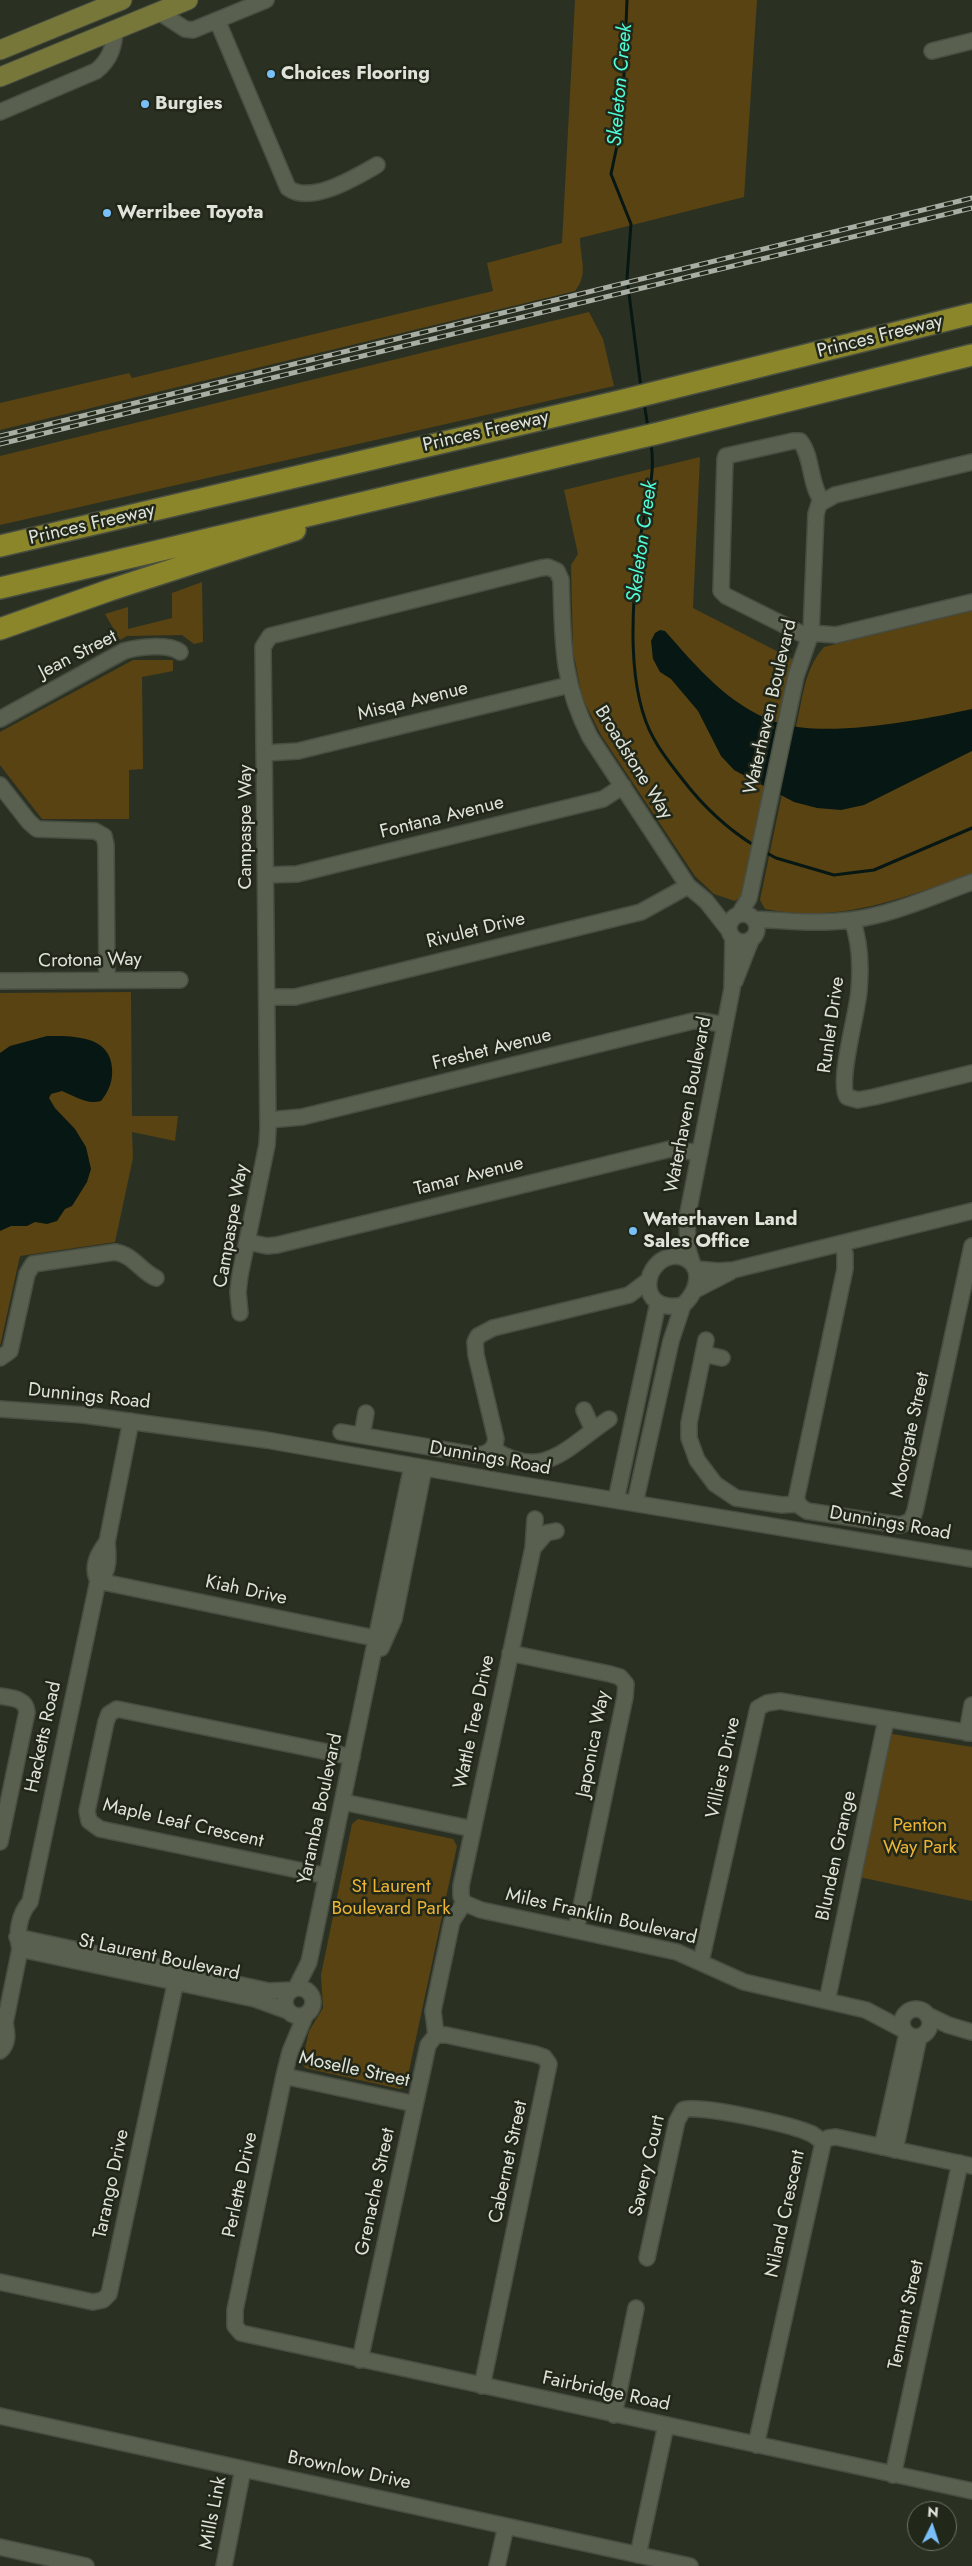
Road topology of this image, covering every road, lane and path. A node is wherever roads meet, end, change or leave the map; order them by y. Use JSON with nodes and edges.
{"nodes":[{"id":1,"x":188,"y":0,"type":"edge"},
{"id":2,"x":263,"y":1,"type":"edge"},
{"id":3,"x":111,"y":2,"type":"edge"},
{"id":4,"x":159,"y":12,"type":"junction"},
{"id":5,"x":218,"y":20,"type":"junction"},
{"id":6,"x":115,"y":30,"type":"junction"},
{"id":7,"x":972,"y":41,"type":"edge"},
{"id":8,"x":0,"y":50,"type":"edge"},
{"id":9,"x":932,"y":51,"type":"dead end"},
{"id":10,"x":0,"y":77,"type":"edge"},
{"id":11,"x":0,"y":112,"type":"edge"},
{"id":12,"x":377,"y":164,"type":"dead end"},
{"id":13,"x":972,"y":314,"type":"edge"},
{"id":14,"x":972,"y":356,"type":"edge"},
{"id":15,"x":972,"y":462,"type":"edge"},
{"id":16,"x":392,"y":496,"type":"junction"},
{"id":17,"x":822,"y":501,"type":"junction"},
{"id":18,"x":0,"y":546,"type":"edge"},
{"id":19,"x":557,"y":570,"type":"joint"},
{"id":20,"x":0,"y":588,"type":"edge"},
{"id":21,"x":972,"y":602,"type":"edge"},
{"id":22,"x":0,"y":629,"type":"edge"},
{"id":23,"x":810,"y":635,"type":"junction"},
{"id":24,"x":180,"y":652,"type":"dead end"},
{"id":25,"x":569,"y":685,"type":"junction"},
{"id":26,"x":0,"y":719,"type":"edge"},
{"id":27,"x":265,"y":753,"type":"junction"},
{"id":28,"x":0,"y":785,"type":"edge"},
{"id":29,"x":623,"y":786,"type":"junction"},
{"id":30,"x":266,"y":875,"type":"junction"},
{"id":31,"x":972,"y":882,"type":"edge"},
{"id":32,"x":688,"y":886,"type":"junction"},
{"id":33,"x":706,"y":901,"type":"junction"},
{"id":34,"x":746,"y":916,"type":"junction"},
{"id":35,"x":852,"y":920,"type":"junction"},
{"id":36,"x":788,"y":922,"type":"junction"},
{"id":37,"x":731,"y":933,"type":"junction"},
{"id":38,"x":753,"y":937,"type":"junction"},
{"id":39,"x":107,"y":980,"type":"junction"},
{"id":40,"x":180,"y":980,"type":"dead end"},
{"id":41,"x":0,"y":981,"type":"edge"},
{"id":42,"x":732,"y":989,"type":"junction"},
{"id":43,"x":267,"y":997,"type":"junction"},
{"id":44,"x":725,"y":1025,"type":"junction"},
{"id":45,"x":972,"y":1073,"type":"edge"},
{"id":46,"x":268,"y":1120,"type":"junction"},
{"id":47,"x":700,"y":1153,"type":"junction"},
{"id":48,"x":972,"y":1211,"type":"edge"},
{"id":49,"x":687,"y":1229,"type":"junction"},
{"id":50,"x":248,"y":1242,"type":"junction"},
{"id":51,"x":842,"y":1243,"type":"junction"},
{"id":52,"x":972,"y":1246,"type":"edge"},
{"id":53,"x":668,"y":1257,"type":"junction"},
{"id":54,"x":694,"y":1266,"type":"junction"},
{"id":55,"x":733,"y":1270,"type":"junction"},
{"id":56,"x":156,"y":1278,"type":"dead end"},
{"id":57,"x":649,"y":1280,"type":"junction"},
{"id":58,"x":695,"y":1290,"type":"junction"},
{"id":59,"x":629,"y":1295,"type":"junction"},
{"id":60,"x":655,"y":1301,"type":"junction"},
{"id":61,"x":683,"y":1305,"type":"junction"},
{"id":62,"x":240,"y":1314,"type":"dead end"},
{"id":63,"x":0,"y":1358,"type":"edge"},
{"id":64,"x":722,"y":1358,"type":"dead end"},
{"id":65,"x":0,"y":1409,"type":"edge"},
{"id":66,"x":584,"y":1410,"type":"dead end"},
{"id":67,"x":366,"y":1413,"type":"dead end"},
{"id":68,"x":609,"y":1419,"type":"dead end"},
{"id":69,"x":131,"y":1421,"type":"junction"},
{"id":70,"x":593,"y":1430,"type":"junction"},
{"id":71,"x":340,"y":1432,"type":"dead end"},
{"id":72,"x":362,"y":1436,"type":"junction"},
{"id":73,"x":493,"y":1449,"type":"junction"},
{"id":74,"x":418,"y":1467,"type":"junction"},
{"id":75,"x":616,"y":1500,"type":"junction"},
{"id":76,"x":635,"y":1503,"type":"junction"},
{"id":77,"x":798,"y":1504,"type":"junction"},
{"id":78,"x":535,"y":1519,"type":"dead end"},
{"id":79,"x":556,"y":1531,"type":"dead end"},
{"id":80,"x":533,"y":1548,"type":"junction"},
{"id":81,"x":972,"y":1559,"type":"edge"},
{"id":82,"x":98,"y":1581,"type":"junction"},
{"id":83,"x":380,"y":1640,"type":"junction"},
{"id":84,"x":510,"y":1653,"type":"junction"},
{"id":85,"x":0,"y":1696,"type":"edge"},
{"id":86,"x":972,"y":1705,"type":"edge"},
{"id":87,"x":886,"y":1720,"type":"junction"},
{"id":88,"x":970,"y":1733,"type":"edge"},
{"id":89,"x":352,"y":1757,"type":"junction"},
{"id":90,"x":343,"y":1802,"type":"junction"},
{"id":91,"x":3,"y":1814,"type":"edge"},
{"id":92,"x":473,"y":1829,"type":"junction"},
{"id":93,"x":0,"y":1842,"type":"edge"},
{"id":94,"x":327,"y":1876,"type":"junction"},
{"id":95,"x":464,"y":1904,"type":"junction"},
{"id":96,"x":576,"y":1930,"type":"junction"},
{"id":97,"x":22,"y":1942,"type":"junction"},
{"id":98,"x":701,"y":1961,"type":"junction"},
{"id":99,"x":309,"y":1962,"type":"junction"},
{"id":100,"x":177,"y":1977,"type":"junction"},
{"id":101,"x":294,"y":1989,"type":"junction"},
{"id":102,"x":311,"y":1994,"type":"junction"},
{"id":103,"x":828,"y":2001,"type":"junction"},
{"id":104,"x":872,"y":2012,"type":"junction"},
{"id":105,"x":908,"y":2012,"type":"junction"},
{"id":106,"x":295,"y":2014,"type":"junction"},
{"id":107,"x":927,"y":2015,"type":"junction"},
{"id":108,"x":2,"y":2025,"type":"edge"},
{"id":109,"x":967,"y":2031,"type":"edge"},
{"id":110,"x":913,"y":2034,"type":"junction"},
{"id":111,"x":436,"y":2035,"type":"junction"},
{"id":112,"x":2,"y":2049,"type":"edge"},
{"id":113,"x":284,"y":2076,"type":"junction"},
{"id":114,"x":415,"y":2104,"type":"junction"},
{"id":115,"x":823,"y":2143,"type":"junction"},
{"id":116,"x":889,"y":2148,"type":"junction"},
{"id":117,"x":966,"y":2165,"type":"edge"},
{"id":118,"x":648,"y":2258,"type":"dead end"},
{"id":119,"x":0,"y":2282,"type":"edge"},
{"id":120,"x":636,"y":2308,"type":"dead end"},
{"id":121,"x":234,"y":2326,"type":"joint"},
{"id":122,"x":360,"y":2360,"type":"junction"},
{"id":123,"x":482,"y":2386,"type":"junction"},
{"id":124,"x":614,"y":2414,"type":"junction"},
{"id":125,"x":0,"y":2416,"type":"edge"},
{"id":126,"x":666,"y":2425,"type":"junction"},
{"id":127,"x":756,"y":2445,"type":"junction"},
{"id":128,"x":243,"y":2469,"type":"junction"},
{"id":129,"x":893,"y":2475,"type":"junction"},
{"id":130,"x":972,"y":2492,"type":"edge"},
{"id":131,"x":506,"y":2526,"type":"junction"},
{"id":132,"x":0,"y":2547,"type":"edge"},
{"id":133,"x":638,"y":2555,"type":"junction"},
{"id":134,"x":39,"y":2561,"type":"edge"},
{"id":135,"x":86,"y":2566,"type":"edge"},
{"id":136,"x":224,"y":2566,"type":"edge"},
{"id":137,"x":497,"y":2566,"type":"edge"},
{"id":138,"x":688,"y":2566,"type":"edge"}],
"edges":[{"from":1,"to":4,"type":"main road"},
{"from":2,"to":5,"type":"street"},
{"from":3,"to":6,"type":"main road"},
{"from":3,"to":8,"type":"main road"},
{"from":4,"to":5,"type":"street"},
{"from":4,"to":6,"type":"main road"},
{"from":5,"to":12,"type":"street"},
{"from":6,"to":10,"type":"main road"},
{"from":6,"to":11,"type":"street"},
{"from":7,"to":9,"type":"street"},
{"from":13,"to":18,"type":"highway","name":"Princes Freeway"},
{"from":14,"to":16,"type":"highway","name":"Princes Freeway"},
{"from":15,"to":17,"type":"street"},
{"from":16,"to":20,"type":"highway","name":"Princes Freeway"},
{"from":16,"to":22,"type":"highway"},
{"from":17,"to":23,"type":"street","name":"Waterhaven Boulevard"},
{"from":17,"to":23,"type":"street"},
{"from":19,"to":25,"type":"street","name":"Broadstone Way"},
{"from":19,"to":27,"type":"street","name":"Campaspe Way"},
{"from":21,"to":23,"type":"street"},
{"from":23,"to":34,"type":"street","name":"Waterhaven Boulevard"},
{"from":24,"to":26,"type":"street","name":"Jean Street"},
{"from":25,"to":27,"type":"street","name":"Misqa Avenue"},
{"from":25,"to":29,"type":"street","name":"Broadstone Way"},
{"from":27,"to":30,"type":"street","name":"Campaspe Way"},
{"from":28,"to":39,"type":"street"},
{"from":29,"to":30,"type":"street","name":"Fontana Avenue"},
{"from":29,"to":32,"type":"street","name":"Broadstone Way"},
{"from":30,"to":43,"type":"street","name":"Campaspe Way"},
{"from":31,"to":35,"type":"street","name":"Broadstone Way"},
{"from":32,"to":33,"type":"street","name":"Broadstone Way"},
{"from":32,"to":43,"type":"street","name":"Rivulet Drive"},
{"from":33,"to":34,"type":"street","name":"Broadstone Way"},
{"from":33,"to":37,"type":"street","name":"Broadstone Way"},
{"from":34,"to":36,"type":"street","name":"Broadstone Way"},
{"from":34,"to":37,"type":"street"},
{"from":34,"to":38,"type":"street"},
{"from":35,"to":36,"type":"street","name":"Broadstone Way"},
{"from":35,"to":45,"type":"street","name":"Runlet Drive"},
{"from":36,"to":38,"type":"street","name":"Broadstone Way"},
{"from":37,"to":38,"type":"street"},
{"from":37,"to":42,"type":"street","name":"Waterhaven Boulevard"},
{"from":38,"to":42,"type":"street","name":"Waterhaven Boulevard"},
{"from":39,"to":40,"type":"street","name":"Crotona Way"},
{"from":39,"to":41,"type":"street","name":"Crotona Way"},
{"from":42,"to":44,"type":"street","name":"Waterhaven Boulevard"},
{"from":43,"to":46,"type":"street","name":"Campaspe Way"},
{"from":44,"to":46,"type":"street","name":"Freshet Avenue"},
{"from":44,"to":47,"type":"street","name":"Waterhaven Boulevard"},
{"from":46,"to":50,"type":"street","name":"Campaspe Way"},
{"from":47,"to":49,"type":"street","name":"Waterhaven Boulevard"},
{"from":47,"to":50,"type":"street","name":"Tamar Avenue"},
{"from":48,"to":51,"type":"street"},
{"from":49,"to":53,"type":"street","name":"Waterhaven Boulevard"},
{"from":49,"to":54,"type":"street","name":"Waterhaven Boulevard"},
{"from":50,"to":62,"type":"street","name":"Campaspe Way"},
{"from":51,"to":55,"type":"street"},
{"from":51,"to":77,"type":"street"},
{"from":52,"to":77,"type":"street","name":"Moorgate Street"},
{"from":53,"to":54,"type":"street"},
{"from":53,"to":57,"type":"street"},
{"from":54,"to":55,"type":"street"},
{"from":54,"to":58,"type":"street"},
{"from":55,"to":58,"type":"street"},
{"from":56,"to":63,"type":"street"},
{"from":57,"to":59,"type":"street"},
{"from":57,"to":60,"type":"street"},
{"from":58,"to":61,"type":"street"},
{"from":59,"to":60,"type":"street"},
{"from":59,"to":73,"type":"street"},
{"from":60,"to":61,"type":"street"},
{"from":60,"to":75,"type":"street"},
{"from":61,"to":76,"type":"street"},
{"from":64,"to":77,"type":"street"},
{"from":65,"to":69,"type":"street","name":"Dunnings Road"},
{"from":66,"to":70,"type":"street"},
{"from":67,"to":72,"type":"street"},
{"from":68,"to":70,"type":"street"},
{"from":69,"to":74,"type":"street","name":"Dunnings Road"},
{"from":69,"to":82,"type":"street","name":"Hacketts Road"},
{"from":70,"to":73,"type":"street"},
{"from":71,"to":72,"type":"street"},
{"from":72,"to":73,"type":"street"},
{"from":74,"to":75,"type":"street","name":"Dunnings Road"},
{"from":74,"to":83,"type":"street","name":"Yaramba Boulevard"},
{"from":75,"to":76,"type":"street","name":"Dunnings Road"},
{"from":76,"to":81,"type":"street","name":"Dunnings Road"},
{"from":78,"to":80,"type":"street","name":"Wattle Tree Drive"},
{"from":79,"to":80,"type":"street"},
{"from":80,"to":84,"type":"street","name":"Wattle Tree Drive"},
{"from":82,"to":83,"type":"street","name":"Kiah Drive"},
{"from":82,"to":97,"type":"street","name":"Hacketts Road"},
{"from":83,"to":89,"type":"street","name":"Yaramba Boulevard"},
{"from":84,"to":92,"type":"street","name":"Wattle Tree Drive"},
{"from":84,"to":96,"type":"street","name":"Japonica Way"},
{"from":85,"to":91,"type":"street"},
{"from":86,"to":88,"type":"street"},
{"from":87,"to":88,"type":"street","name":"Villiers Drive"},
{"from":87,"to":98,"type":"street","name":"Villiers Drive"},
{"from":87,"to":103,"type":"street","name":"Blunden Grange"},
{"from":89,"to":90,"type":"street","name":"Yaramba Boulevard"},
{"from":89,"to":94,"type":"street","name":"Maple Leaf Crescent"},
{"from":90,"to":92,"type":"street"},
{"from":90,"to":94,"type":"street","name":"Yaramba Boulevard"},
{"from":91,"to":93,"type":"street"},
{"from":92,"to":95,"type":"street","name":"Wattle Tree Drive"},
{"from":94,"to":99,"type":"street","name":"Yaramba Boulevard"},
{"from":95,"to":96,"type":"street","name":"Miles Franklin Boulevard"},
{"from":95,"to":111,"type":"street"},
{"from":96,"to":98,"type":"street","name":"Miles Franklin Boulevard"},
{"from":97,"to":100,"type":"street","name":"St Laurent Boulevard"},
{"from":97,"to":108,"type":"street","name":"Hacketts Road"},
{"from":98,"to":103,"type":"street","name":"Miles Franklin Boulevard"},
{"from":99,"to":101,"type":"street","name":"Yaramba Boulevard"},
{"from":99,"to":102,"type":"street","name":"Yaramba Boulevard"},
{"from":100,"to":101,"type":"street","name":"St Laurent Boulevard"},
{"from":100,"to":106,"type":"street","name":"St Laurent Boulevard"},
{"from":100,"to":119,"type":"street","name":"Tarango Drive"},
{"from":101,"to":102,"type":"street"},
{"from":101,"to":106,"type":"street"},
{"from":102,"to":106,"type":"street"},
{"from":103,"to":104,"type":"street","name":"Miles Franklin Boulevard"},
{"from":104,"to":105,"type":"street","name":"Miles Franklin Boulevard"},
{"from":104,"to":110,"type":"street","name":"Miles Franklin Boulevard"},
{"from":105,"to":107,"type":"street","name":"Miles Franklin Boulevard"},
{"from":105,"to":110,"type":"street"},
{"from":106,"to":113,"type":"street","name":"Perlette Drive"},
{"from":107,"to":109,"type":"street"},
{"from":107,"to":110,"type":"street"},
{"from":108,"to":112,"type":"street","name":"Hacketts Road"},
{"from":109,"to":110,"type":"street"},
{"from":110,"to":116,"type":"street"},
{"from":111,"to":114,"type":"street","name":"Grenache Street"},
{"from":111,"to":123,"type":"street","name":"Cabernet Street"},
{"from":113,"to":114,"type":"street","name":"Moselle Street"},
{"from":113,"to":121,"type":"street","name":"Perlette Drive"},
{"from":114,"to":122,"type":"street","name":"Grenache Street"},
{"from":115,"to":116,"type":"street","name":"Niland Crescent"},
{"from":115,"to":118,"type":"street","name":"Savery Court"},
{"from":115,"to":127,"type":"street","name":"Niland Crescent"},
{"from":116,"to":117,"type":"street","name":"Niland Crescent"},
{"from":117,"to":129,"type":"street","name":"Tennant Street"},
{"from":120,"to":124,"type":"street"},
{"from":121,"to":122,"type":"street","name":"Fairbridge Road"},
{"from":122,"to":123,"type":"street","name":"Fairbridge Road"},
{"from":123,"to":124,"type":"street","name":"Fairbridge Road"},
{"from":124,"to":126,"type":"street","name":"Fairbridge Road"},
{"from":125,"to":128,"type":"street","name":"Brownlow Drive"},
{"from":126,"to":127,"type":"street","name":"Fairbridge Road"},
{"from":126,"to":133,"type":"street"},
{"from":127,"to":129,"type":"street","name":"Fairbridge Road"},
{"from":128,"to":131,"type":"street","name":"Brownlow Drive"},
{"from":128,"to":136,"type":"street","name":"Mills Link"},
{"from":129,"to":130,"type":"street","name":"Fairbridge Road"},
{"from":131,"to":133,"type":"street","name":"Brownlow Drive"},
{"from":131,"to":137,"type":"street"},
{"from":132,"to":134,"type":"street"},
{"from":133,"to":138,"type":"street","name":"Brownlow Drive"},
{"from":134,"to":135,"type":"street"}]}
